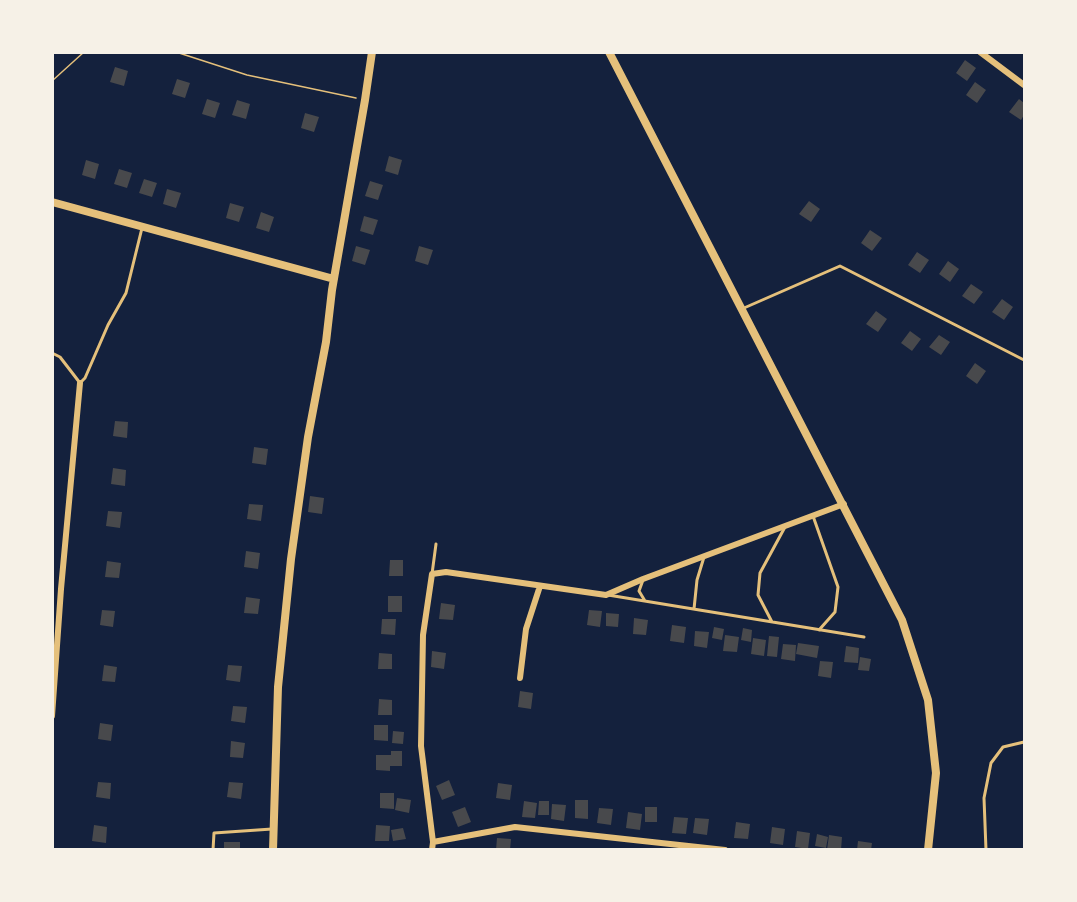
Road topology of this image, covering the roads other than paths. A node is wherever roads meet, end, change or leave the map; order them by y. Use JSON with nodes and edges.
{"nodes":[{"id":1,"x":372,"y":52,"type":"edge"},
{"id":2,"x":609,"y":52,"type":"edge"},
{"id":3,"x":980,"y":52,"type":"edge"},
{"id":4,"x":1024,"y":85,"type":"edge"},
{"id":5,"x":52,"y":202,"type":"edge"},
{"id":6,"x":142,"y":228,"type":"junction"},
{"id":7,"x":334,"y":279,"type":"junction"},
{"id":8,"x":742,"y":309,"type":"junction"},
{"id":9,"x":52,"y":353,"type":"edge"},
{"id":10,"x":1024,"y":360,"type":"edge"},
{"id":11,"x":80,"y":383,"type":"junction"},
{"id":12,"x":844,"y":504,"type":"junction"},
{"id":13,"x":813,"y":515,"type":"junction"},
{"id":14,"x":786,"y":525,"type":"junction"},
{"id":15,"x":436,"y":544,"type":"dead end"},
{"id":16,"x":705,"y":556,"type":"junction"},
{"id":17,"x":432,"y":574,"type":"junction"},
{"id":18,"x":644,"y":579,"type":"junction"},
{"id":19,"x":540,"y":586,"type":"junction"},
{"id":20,"x":606,"y":595,"type":"junction"},
{"id":21,"x":645,"y":601,"type":"junction"},
{"id":22,"x":694,"y":609,"type":"junction"},
{"id":23,"x":772,"y":622,"type":"junction"},
{"id":24,"x":819,"y":630,"type":"junction"},
{"id":25,"x":864,"y":638,"type":"dead end"},
{"id":26,"x":520,"y":678,"type":"dead end"},
{"id":27,"x":52,"y":716,"type":"edge"},
{"id":28,"x":1024,"y":742,"type":"edge"},
{"id":29,"x":272,"y":829,"type":"junction"},
{"id":30,"x":434,"y":842,"type":"junction"},
{"id":31,"x":213,"y":849,"type":"edge"},
{"id":32,"x":273,"y":849,"type":"edge"},
{"id":33,"x":432,"y":849,"type":"edge"},
{"id":34,"x":726,"y":849,"type":"edge"},
{"id":35,"x":928,"y":849,"type":"edge"},
{"id":36,"x":986,"y":849,"type":"edge"}],
"edges":[{"from":1,"to":7,"type":"street"},
{"from":2,"to":8,"type":"street"},
{"from":3,"to":4,"type":"street"},
{"from":5,"to":6,"type":"street"},
{"from":6,"to":7,"type":"street"},
{"from":6,"to":11,"type":"lane"},
{"from":7,"to":29,"type":"street"},
{"from":8,"to":10,"type":"lane"},
{"from":8,"to":12,"type":"street"},
{"from":9,"to":11,"type":"lane"},
{"from":11,"to":27,"type":"street"},
{"from":12,"to":13,"type":"street"},
{"from":12,"to":35,"type":"street"},
{"from":13,"to":14,"type":"street"},
{"from":13,"to":24,"type":"lane"},
{"from":14,"to":16,"type":"street"},
{"from":14,"to":23,"type":"lane"},
{"from":15,"to":17,"type":"lane"},
{"from":16,"to":18,"type":"street"},
{"from":16,"to":22,"type":"lane"},
{"from":17,"to":19,"type":"street"},
{"from":17,"to":30,"type":"street"},
{"from":18,"to":20,"type":"street"},
{"from":18,"to":21,"type":"lane"},
{"from":19,"to":20,"type":"street"},
{"from":19,"to":26,"type":"street"},
{"from":20,"to":21,"type":"lane"},
{"from":21,"to":22,"type":"lane"},
{"from":22,"to":23,"type":"lane"},
{"from":23,"to":24,"type":"lane"},
{"from":24,"to":25,"type":"lane"},
{"from":28,"to":36,"type":"lane"},
{"from":29,"to":31,"type":"lane"},
{"from":29,"to":32,"type":"street"},
{"from":30,"to":33,"type":"street"},
{"from":30,"to":34,"type":"street"}]}
